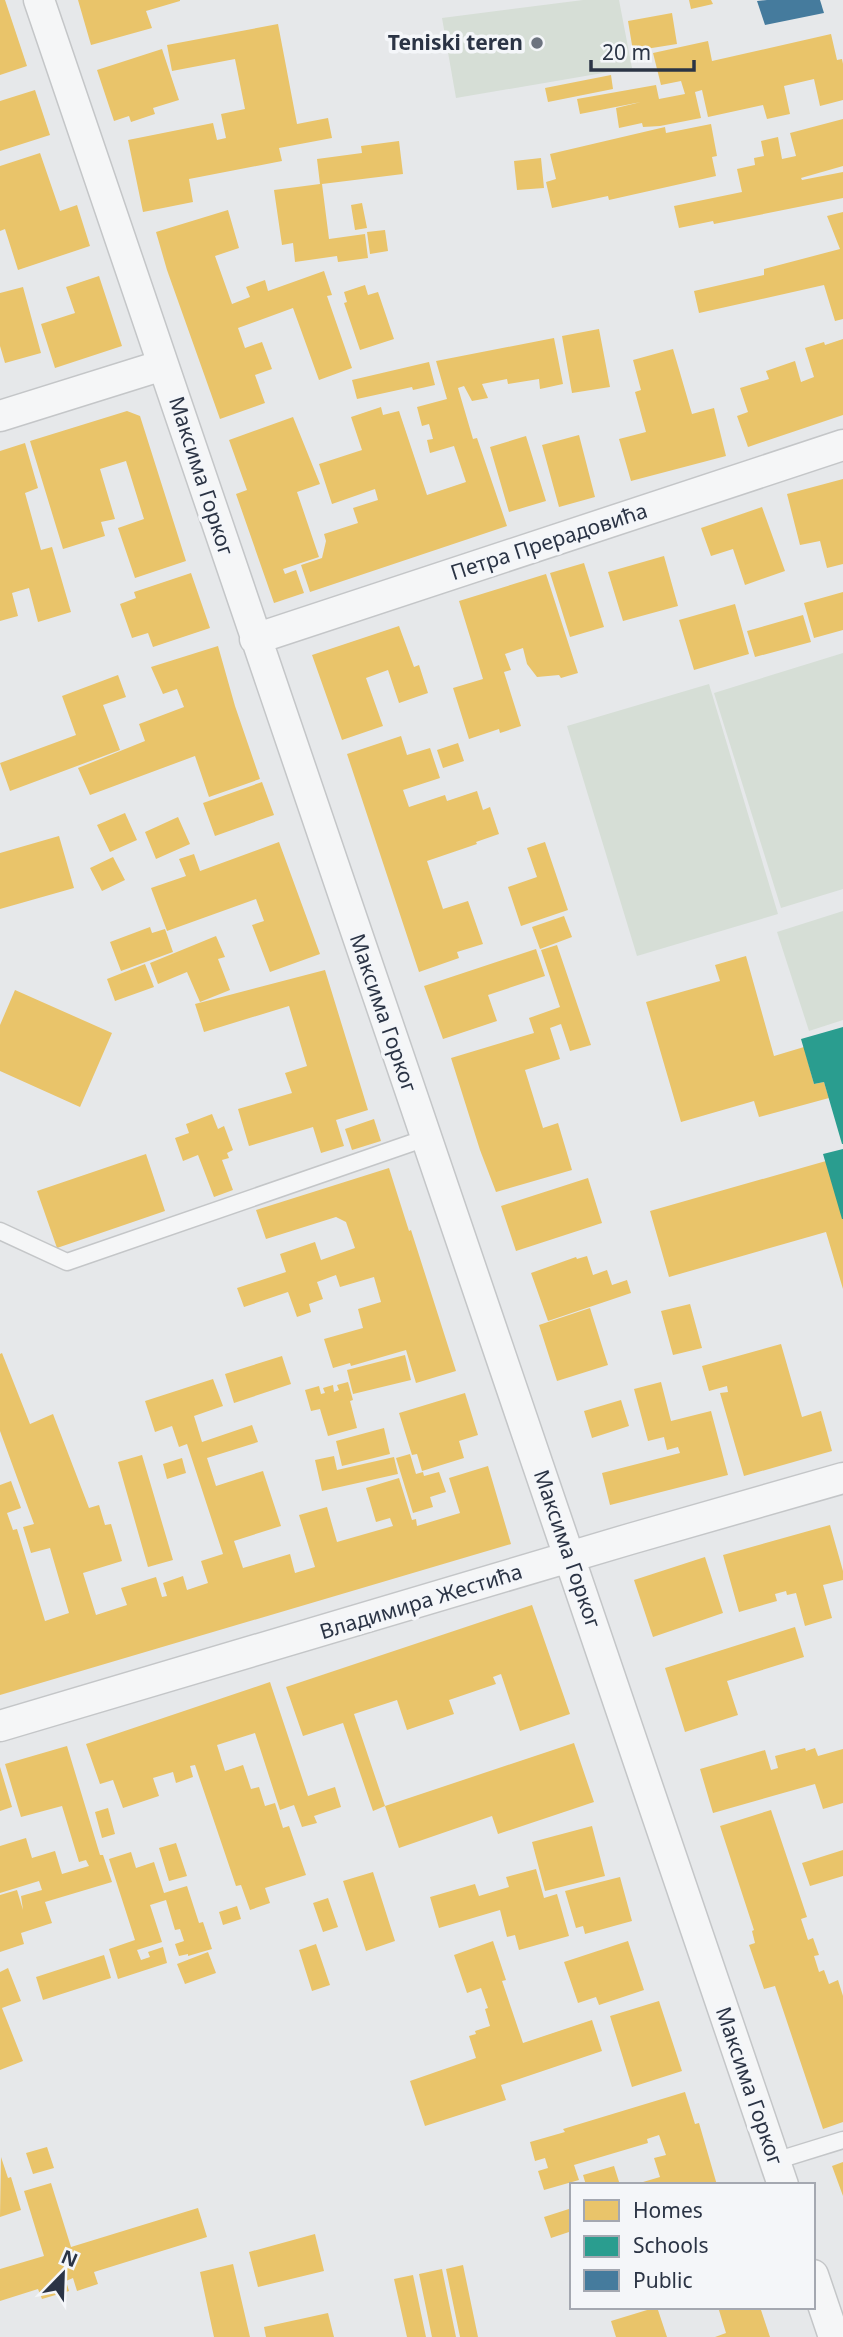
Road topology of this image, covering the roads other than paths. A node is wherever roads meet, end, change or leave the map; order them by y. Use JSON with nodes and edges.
{"nodes":[{"id":1,"x":39,"y":0,"type":"edge"},
{"id":2,"x":163,"y":365,"type":"junction"},
{"id":3,"x":0,"y":416,"type":"edge"},
{"id":4,"x":843,"y":445,"type":"edge"},
{"id":5,"x":255,"y":639,"type":"junction"},
{"id":6,"x":426,"y":1138,"type":"junction"},
{"id":7,"x":0,"y":1231,"type":"edge"},
{"id":8,"x":843,"y":1478,"type":"edge"},
{"id":9,"x":570,"y":1556,"type":"junction"},
{"id":10,"x":0,"y":1726,"type":"edge"},
{"id":11,"x":843,"y":2140,"type":"edge"},
{"id":12,"x":779,"y":2173,"type":"edge"},
{"id":13,"x":815,"y":2281,"type":"edge"},
{"id":14,"x":834,"y":2337,"type":"edge"}],
"edges":[{"from":1,"to":2,"type":"street","name":"Максима Горког"},
{"from":2,"to":3,"type":"street"},
{"from":2,"to":5,"type":"street","name":"Максима Горког"},
{"from":4,"to":5,"type":"street","name":"Петра Прерадовића"},
{"from":5,"to":6,"type":"street","name":"Максима Горког"},
{"from":6,"to":7,"type":"lane"},
{"from":6,"to":9,"type":"street","name":"Максима Горког"},
{"from":8,"to":9,"type":"street","name":"Владимира Жестића"},
{"from":9,"to":10,"type":"street","name":"Владимира Жестића"},
{"from":9,"to":12,"type":"street","name":"Максима Горког"},
{"from":11,"to":12,"type":"lane"},
{"from":13,"to":14,"type":"street"}]}
